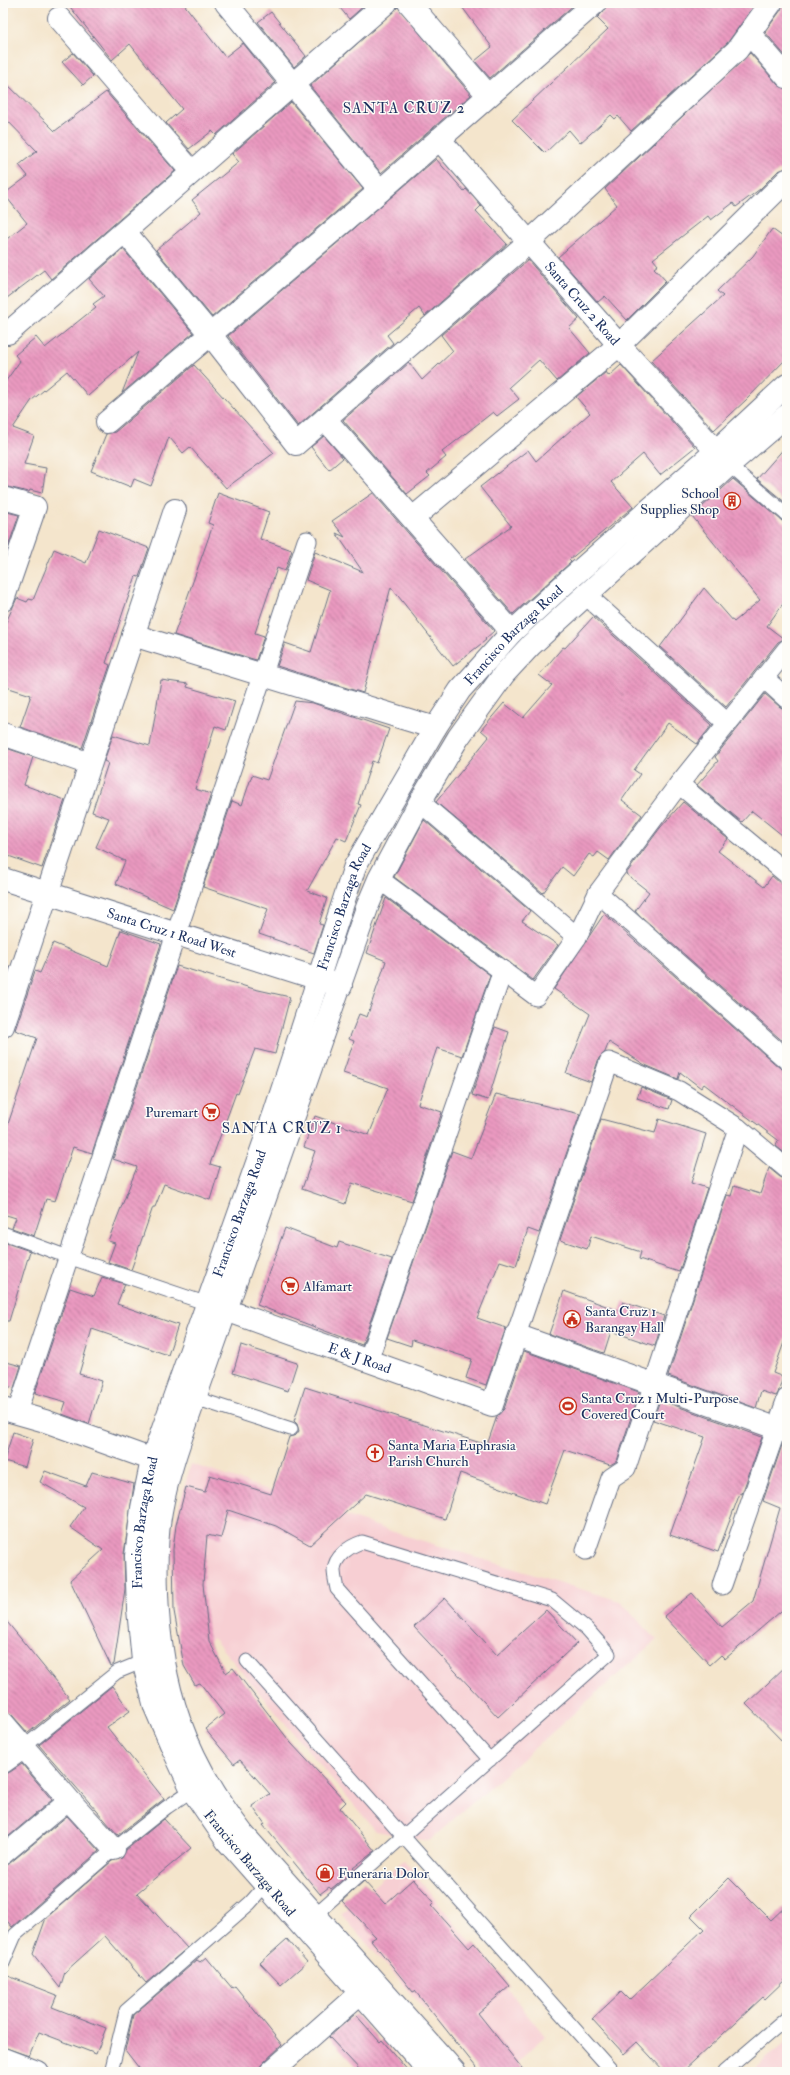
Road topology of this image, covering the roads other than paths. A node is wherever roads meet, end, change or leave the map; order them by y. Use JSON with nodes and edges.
{"nodes":[{"id":1,"x":226,"y":3,"type":"edge"},
{"id":2,"x":386,"y":3,"type":"edge"},
{"id":3,"x":409,"y":3,"type":"edge"},
{"id":4,"x":771,"y":3,"type":"edge"},
{"id":5,"x":591,"y":4,"type":"edge"},
{"id":6,"x":59,"y":18,"type":"dead end"},
{"id":7,"x":749,"y":33,"type":"junction"},
{"id":8,"x":787,"y":77,"type":"edge"},
{"id":9,"x":293,"y":85,"type":"junction"},
{"id":10,"x":488,"y":95,"type":"junction"},
{"id":11,"x":439,"y":139,"type":"junction"},
{"id":12,"x":192,"y":172,"type":"junction"},
{"id":13,"x":787,"y":180,"type":"edge"},
{"id":14,"x":380,"y":191,"type":"junction"},
{"id":15,"x":125,"y":232,"type":"junction"},
{"id":16,"x":530,"y":241,"type":"junction"},
{"id":17,"x":8,"y":333,"type":"dead end"},
{"id":18,"x":210,"y":334,"type":"junction"},
{"id":19,"x":619,"y":345,"type":"junction"},
{"id":20,"x":787,"y":385,"type":"edge"},
{"id":21,"x":787,"y":415,"type":"edge"},
{"id":22,"x":325,"y":419,"type":"junction"},
{"id":23,"x":107,"y":422,"type":"dead end"},
{"id":24,"x":723,"y":458,"type":"junction"},
{"id":25,"x":3,"y":498,"type":"edge"},
{"id":26,"x":175,"y":510,"type":"dead end"},
{"id":27,"x":787,"y":515,"type":"edge"},
{"id":28,"x":413,"y":518,"type":"junction"},
{"id":29,"x":307,"y":541,"type":"dead end"},
{"id":30,"x":586,"y":595,"type":"junction"},
{"id":31,"x":3,"y":600,"type":"edge"},
{"id":32,"x":512,"y":632,"type":"junction"},
{"id":33,"x":133,"y":635,"type":"junction"},
{"id":34,"x":787,"y":649,"type":"edge"},
{"id":35,"x":262,"y":675,"type":"junction"},
{"id":36,"x":764,"y":678,"type":"junction"},
{"id":37,"x":787,"y":698,"type":"edge"},
{"id":38,"x":727,"y":723,"type":"junction"},
{"id":39,"x":435,"y":728,"type":"junction"},
{"id":40,"x":3,"y":734,"type":"edge"},
{"id":41,"x":90,"y":764,"type":"junction"},
{"id":42,"x":679,"y":784,"type":"junction"},
{"id":43,"x":420,"y":802,"type":"junction"},
{"id":44,"x":787,"y":874,"type":"edge"},
{"id":45,"x":3,"y":879,"type":"edge"},
{"id":46,"x":379,"y":879,"type":"junction"},
{"id":47,"x":48,"y":893,"type":"junction"},
{"id":48,"x":598,"y":893,"type":"junction"},
{"id":49,"x":176,"y":933,"type":"junction"},
{"id":50,"x":577,"y":937,"type":"junction"},
{"id":51,"x":503,"y":970,"type":"junction"},
{"id":52,"x":318,"y":977,"type":"junction"},
{"id":53,"x":340,"y":986,"type":"junction"},
{"id":54,"x":3,"y":1026,"type":"edge"},
{"id":55,"x":787,"y":1060,"type":"edge"},
{"id":56,"x":738,"y":1128,"type":"junction"},
{"id":57,"x":787,"y":1169,"type":"edge"},
{"id":58,"x":3,"y":1233,"type":"edge"},
{"id":59,"x":68,"y":1257,"type":"junction"},
{"id":60,"x":217,"y":1307,"type":"junction"},
{"id":61,"x":516,"y":1335,"type":"junction"},
{"id":62,"x":368,"y":1361,"type":"junction"},
{"id":63,"x":654,"y":1383,"type":"junction"},
{"id":64,"x":195,"y":1398,"type":"junction"},
{"id":65,"x":787,"y":1398,"type":"edge"},
{"id":66,"x":10,"y":1410,"type":"edge"},
{"id":67,"x":291,"y":1429,"type":"dead end"},
{"id":68,"x":782,"y":1430,"type":"edge"},
{"id":69,"x":162,"y":1463,"type":"junction"},
{"id":70,"x":586,"y":1550,"type":"dead end"},
{"id":71,"x":722,"y":1585,"type":"dead end"},
{"id":72,"x":152,"y":1659,"type":"junction"},
{"id":73,"x":247,"y":1662,"type":"dead end"},
{"id":74,"x":3,"y":1723,"type":"edge"},
{"id":75,"x":24,"y":1747,"type":"junction"},
{"id":76,"x":490,"y":1760,"type":"junction"},
{"id":77,"x":3,"y":1762,"type":"edge"},
{"id":78,"x":192,"y":1790,"type":"junction"},
{"id":79,"x":68,"y":1800,"type":"junction"},
{"id":80,"x":403,"y":1837,"type":"junction"},
{"id":81,"x":114,"y":1850,"type":"junction"},
{"id":82,"x":3,"y":1855,"type":"edge"},
{"id":83,"x":265,"y":1886,"type":"junction"},
{"id":84,"x":309,"y":1920,"type":"junction"},
{"id":85,"x":3,"y":1963,"type":"edge"},
{"id":86,"x":360,"y":1993,"type":"junction"},
{"id":87,"x":787,"y":2018,"type":"edge"},
{"id":88,"x":3,"y":2059,"type":"edge"},
{"id":89,"x":37,"y":2072,"type":"edge"},
{"id":90,"x":111,"y":2072,"type":"edge"},
{"id":91,"x":271,"y":2072,"type":"edge"},
{"id":92,"x":430,"y":2072,"type":"edge"},
{"id":93,"x":455,"y":2072,"type":"edge"},
{"id":94,"x":613,"y":2072,"type":"edge"},
{"id":95,"x":724,"y":2072,"type":"edge"}],
"edges":[{"from":1,"to":9,"type":"street"},
{"from":2,"to":9,"type":"street"},
{"from":3,"to":10,"type":"street"},
{"from":4,"to":7,"type":"street"},
{"from":5,"to":10,"type":"street"},
{"from":6,"to":12,"type":"street"},
{"from":7,"to":8,"type":"street"},
{"from":7,"to":16,"type":"street"},
{"from":9,"to":12,"type":"street"},
{"from":9,"to":14,"type":"street"},
{"from":10,"to":11,"type":"street"},
{"from":11,"to":14,"type":"street"},
{"from":11,"to":16,"type":"street","name":"Santa Cruz 2 Road"},
{"from":12,"to":15,"type":"street"},
{"from":13,"to":19,"type":"street"},
{"from":14,"to":18,"type":"street"},
{"from":15,"to":17,"type":"street"},
{"from":15,"to":18,"type":"street"},
{"from":16,"to":19,"type":"street","name":"Santa Cruz 2 Road"},
{"from":16,"to":22,"type":"street"},
{"from":18,"to":22,"type":"street"},
{"from":18,"to":23,"type":"street"},
{"from":19,"to":24,"type":"street","name":"Santa Cruz 2 Road"},
{"from":19,"to":28,"type":"street"},
{"from":20,"to":24,"type":"street","name":"Francisco Barzaga Road"},
{"from":21,"to":24,"type":"street","name":"Francisco Barzaga Road"},
{"from":22,"to":28,"type":"street"},
{"from":24,"to":27,"type":"lane"},
{"from":24,"to":30,"type":"street","name":"Francisco Barzaga Road"},
{"from":24,"to":32,"type":"street","name":"Francisco Barzaga Road"},
{"from":25,"to":31,"type":"street"},
{"from":26,"to":33,"type":"street"},
{"from":28,"to":32,"type":"street"},
{"from":29,"to":35,"type":"street"},
{"from":30,"to":38,"type":"street"},
{"from":30,"to":43,"type":"street","name":"Francisco Barzaga Road"},
{"from":32,"to":39,"type":"street","name":"Francisco Barzaga Road"},
{"from":33,"to":35,"type":"street"},
{"from":33,"to":41,"type":"street"},
{"from":34,"to":36,"type":"street"},
{"from":35,"to":39,"type":"street"},
{"from":35,"to":49,"type":"street"},
{"from":36,"to":37,"type":"street"},
{"from":36,"to":38,"type":"street"},
{"from":38,"to":42,"type":"street"},
{"from":39,"to":52,"type":"street","name":"Francisco Barzaga Road"},
{"from":40,"to":41,"type":"street"},
{"from":41,"to":47,"type":"street"},
{"from":42,"to":44,"type":"street"},
{"from":42,"to":48,"type":"street"},
{"from":43,"to":46,"type":"street","name":"Francisco Barzaga Road"},
{"from":43,"to":50,"type":"street"},
{"from":45,"to":47,"type":"street","name":"Santa Cruz 1 Road West"},
{"from":46,"to":51,"type":"street"},
{"from":46,"to":53,"type":"street","name":"Francisco Barzaga Road"},
{"from":47,"to":49,"type":"street","name":"Santa Cruz 1 Road West"},
{"from":47,"to":54,"type":"street"},
{"from":48,"to":50,"type":"street"},
{"from":48,"to":55,"type":"street"},
{"from":49,"to":52,"type":"street","name":"Santa Cruz 1 Road West"},
{"from":49,"to":59,"type":"street"},
{"from":50,"to":51,"type":"street"},
{"from":51,"to":62,"type":"street"},
{"from":52,"to":53,"type":"street","name":"Santa Cruz 1 Road West"},
{"from":52,"to":60,"type":"street","name":"Francisco Barzaga Road"},
{"from":53,"to":60,"type":"street","name":"Francisco Barzaga Road"},
{"from":56,"to":57,"type":"street"},
{"from":56,"to":61,"type":"street"},
{"from":56,"to":63,"type":"street"},
{"from":58,"to":59,"type":"lane"},
{"from":59,"to":60,"type":"lane"},
{"from":59,"to":66,"type":"street"},
{"from":60,"to":62,"type":"street","name":"E & J Road"},
{"from":60,"to":64,"type":"street","name":"Francisco Barzaga Road"},
{"from":60,"to":69,"type":"street","name":"Francisco Barzaga Road"},
{"from":61,"to":62,"type":"street","name":"E & J Road"},
{"from":61,"to":63,"type":"street"},
{"from":63,"to":68,"type":"street"},
{"from":63,"to":70,"type":"street"},
{"from":64,"to":67,"type":"lane"},
{"from":64,"to":69,"type":"street","name":"Francisco Barzaga Road"},
{"from":65,"to":68,"type":"street"},
{"from":66,"to":69,"type":"street"},
{"from":68,"to":71,"type":"street"},
{"from":69,"to":72,"type":"street","name":"Francisco Barzaga Road"},
{"from":72,"to":75,"type":"lane"},
{"from":72,"to":78,"type":"street","name":"Francisco Barzaga Road"},
{"from":72,"to":84,"type":"street","name":"Francisco Barzaga Road"},
{"from":73,"to":80,"type":"lane"},
{"from":74,"to":75,"type":"street"},
{"from":75,"to":77,"type":"street"},
{"from":75,"to":79,"type":"street"},
{"from":76,"to":76,"type":"lane"},
{"from":76,"to":80,"type":"lane"},
{"from":78,"to":81,"type":"lane"},
{"from":78,"to":83,"type":"street","name":"Francisco Barzaga Road"},
{"from":79,"to":81,"type":"street"},
{"from":79,"to":82,"type":"street"},
{"from":80,"to":84,"type":"lane"},
{"from":80,"to":94,"type":"lane"},
{"from":81,"to":85,"type":"lane"},
{"from":83,"to":84,"type":"street","name":"Francisco Barzaga Road"},
{"from":83,"to":90,"type":"lane"},
{"from":84,"to":86,"type":"street","name":"Francisco Barzaga Road"},
{"from":84,"to":93,"type":"street","name":"Francisco Barzaga Road"},
{"from":86,"to":91,"type":"street"},
{"from":86,"to":92,"type":"street","name":"Francisco Barzaga Road"},
{"from":87,"to":95,"type":"lane"},
{"from":88,"to":89,"type":"street"}]}
